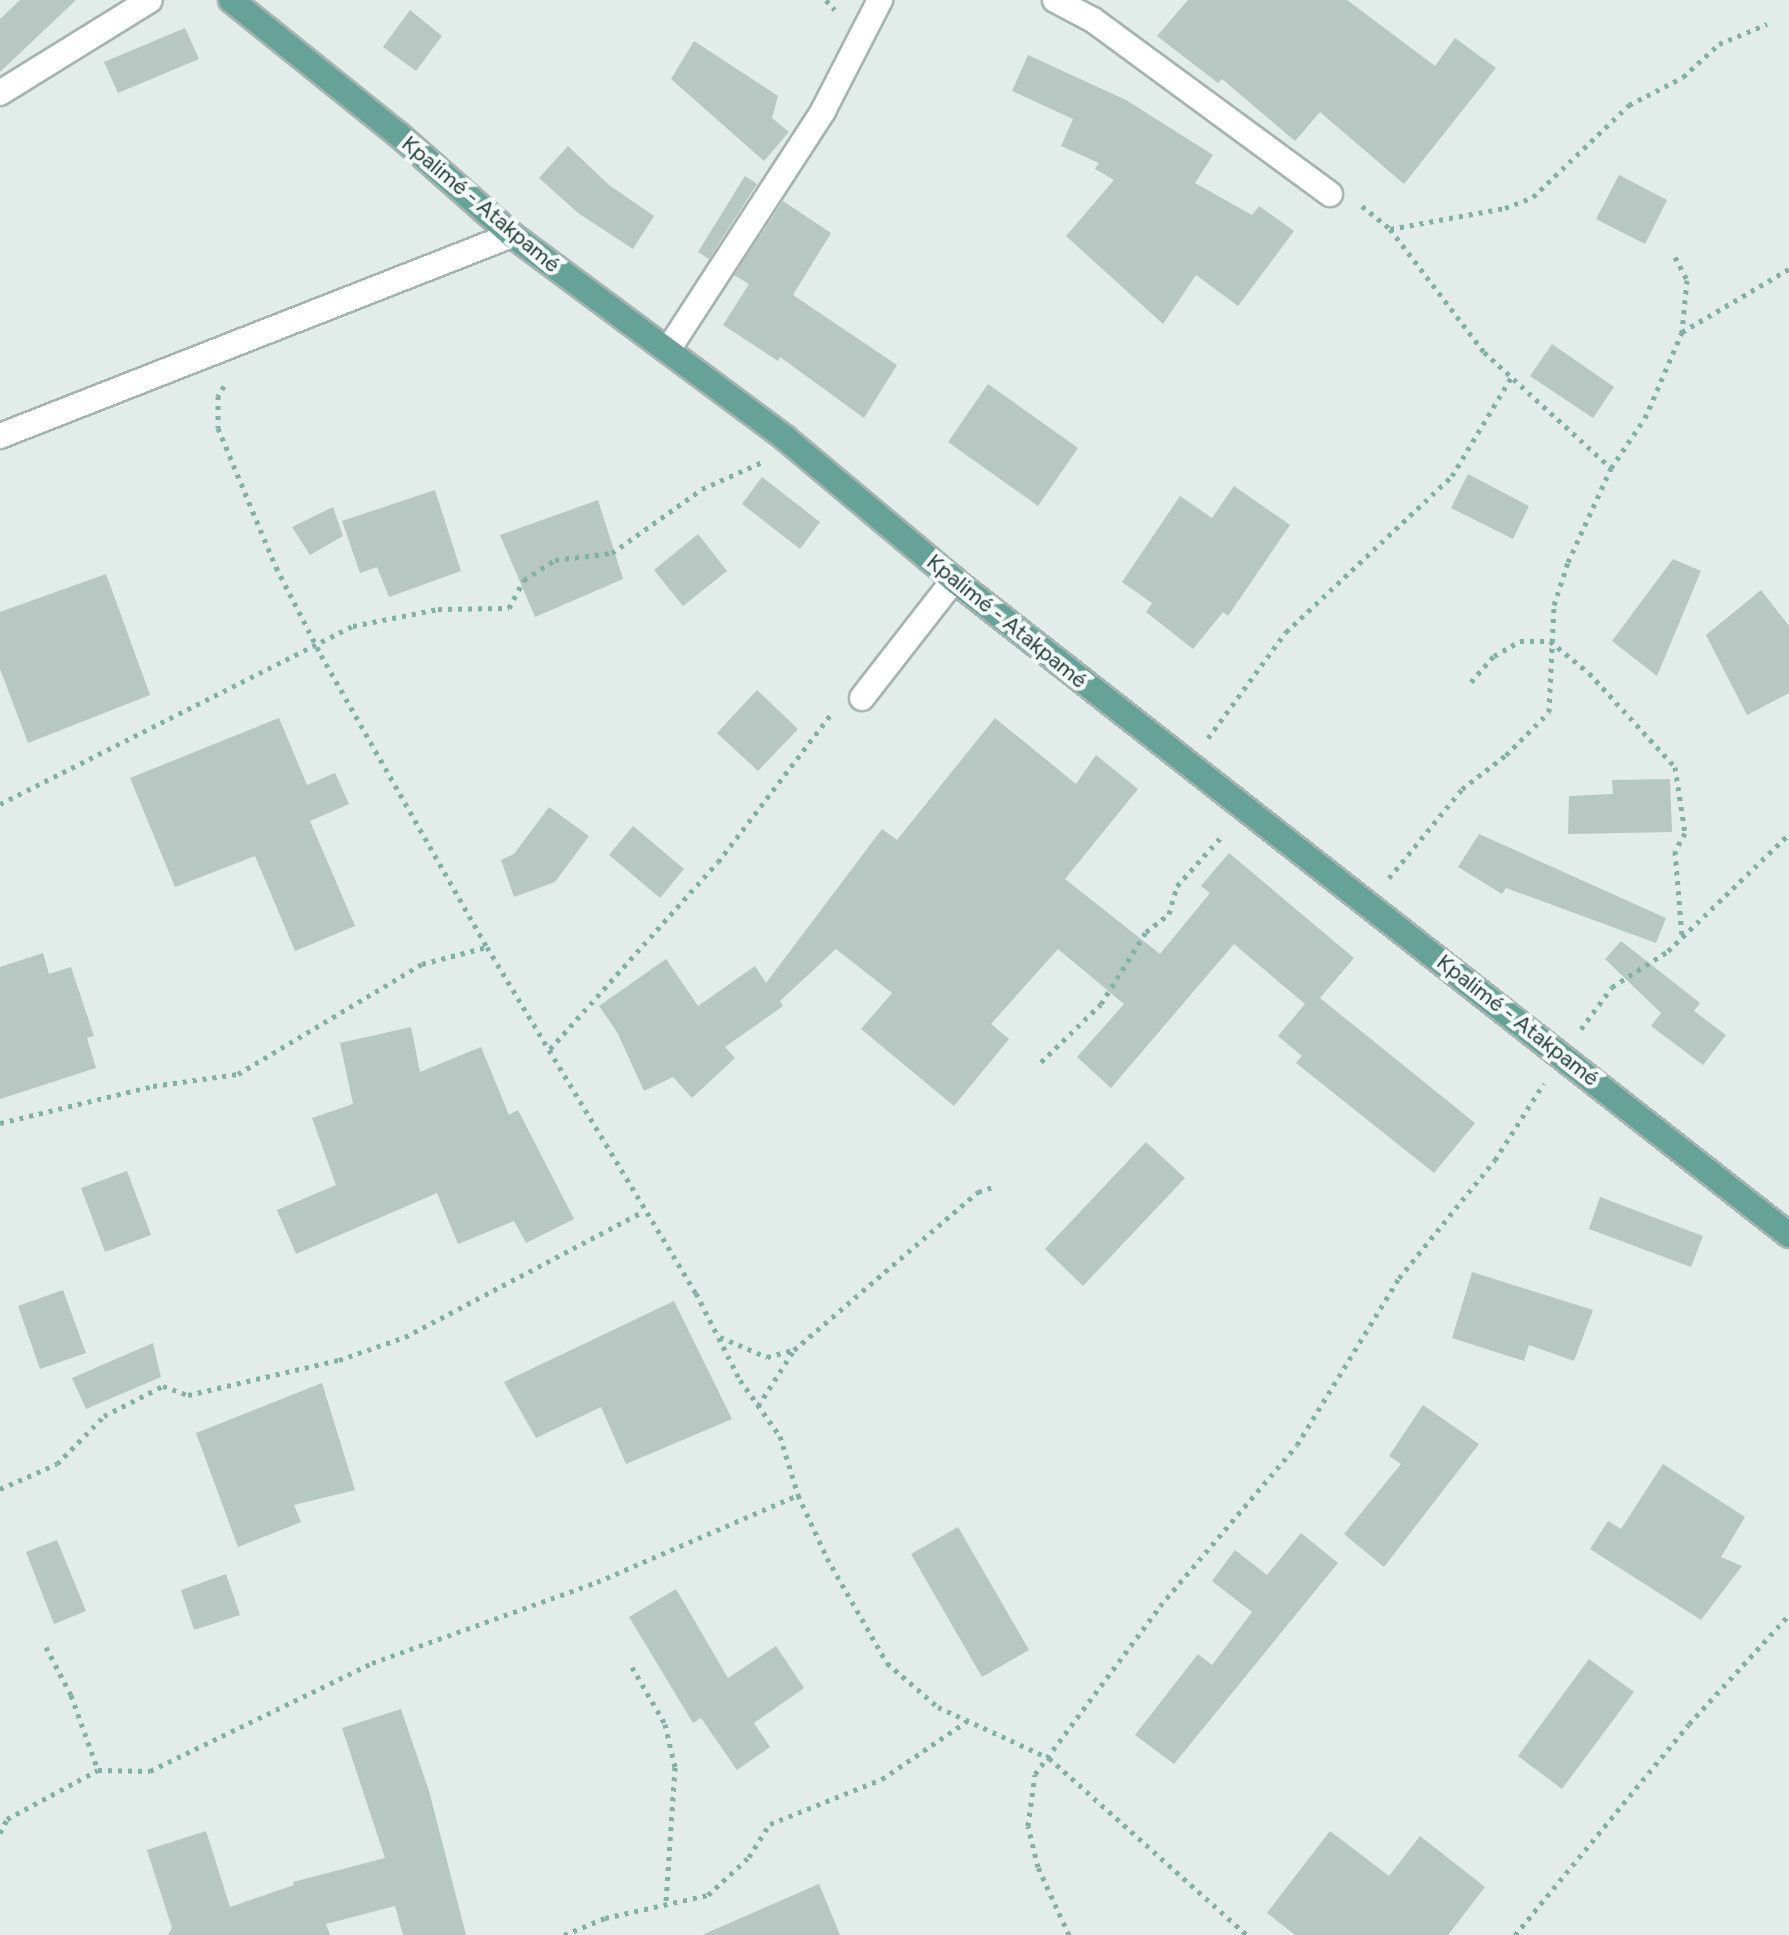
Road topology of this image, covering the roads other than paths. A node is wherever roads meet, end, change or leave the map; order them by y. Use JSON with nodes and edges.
{"nodes":[{"id":1,"x":150,"y":0,"type":"edge"},
{"id":2,"x":231,"y":0,"type":"edge"},
{"id":3,"x":880,"y":0,"type":"edge"},
{"id":4,"x":1055,"y":0,"type":"edge"},
{"id":5,"x":0,"y":93,"type":"edge"},
{"id":6,"x":1330,"y":194,"type":"road end"},
{"id":7,"x":512,"y":235,"type":"junction"},
{"id":8,"x":668,"y":350,"type":"junction"},
{"id":9,"x":0,"y":436,"type":"edge"},
{"id":10,"x":954,"y":580,"type":"junction"},
{"id":11,"x":862,"y":698,"type":"road end"},
{"id":12,"x":1789,"y":1235,"type":"edge"}],
"edges":[{"from":1,"to":5,"type":"street"},
{"from":2,"to":7,"type":"main road","name":"Kpalimé - Atakpamé"},
{"from":3,"to":8,"type":"street"},
{"from":4,"to":6,"type":"street"},
{"from":7,"to":8,"type":"main road","name":"Kpalimé - Atakpamé"},
{"from":7,"to":9,"type":"street"},
{"from":8,"to":10,"type":"main road","name":"Kpalimé - Atakpamé"},
{"from":10,"to":11,"type":"street"},
{"from":10,"to":12,"type":"main road","name":"Kpalimé - Atakpamé"}]}
